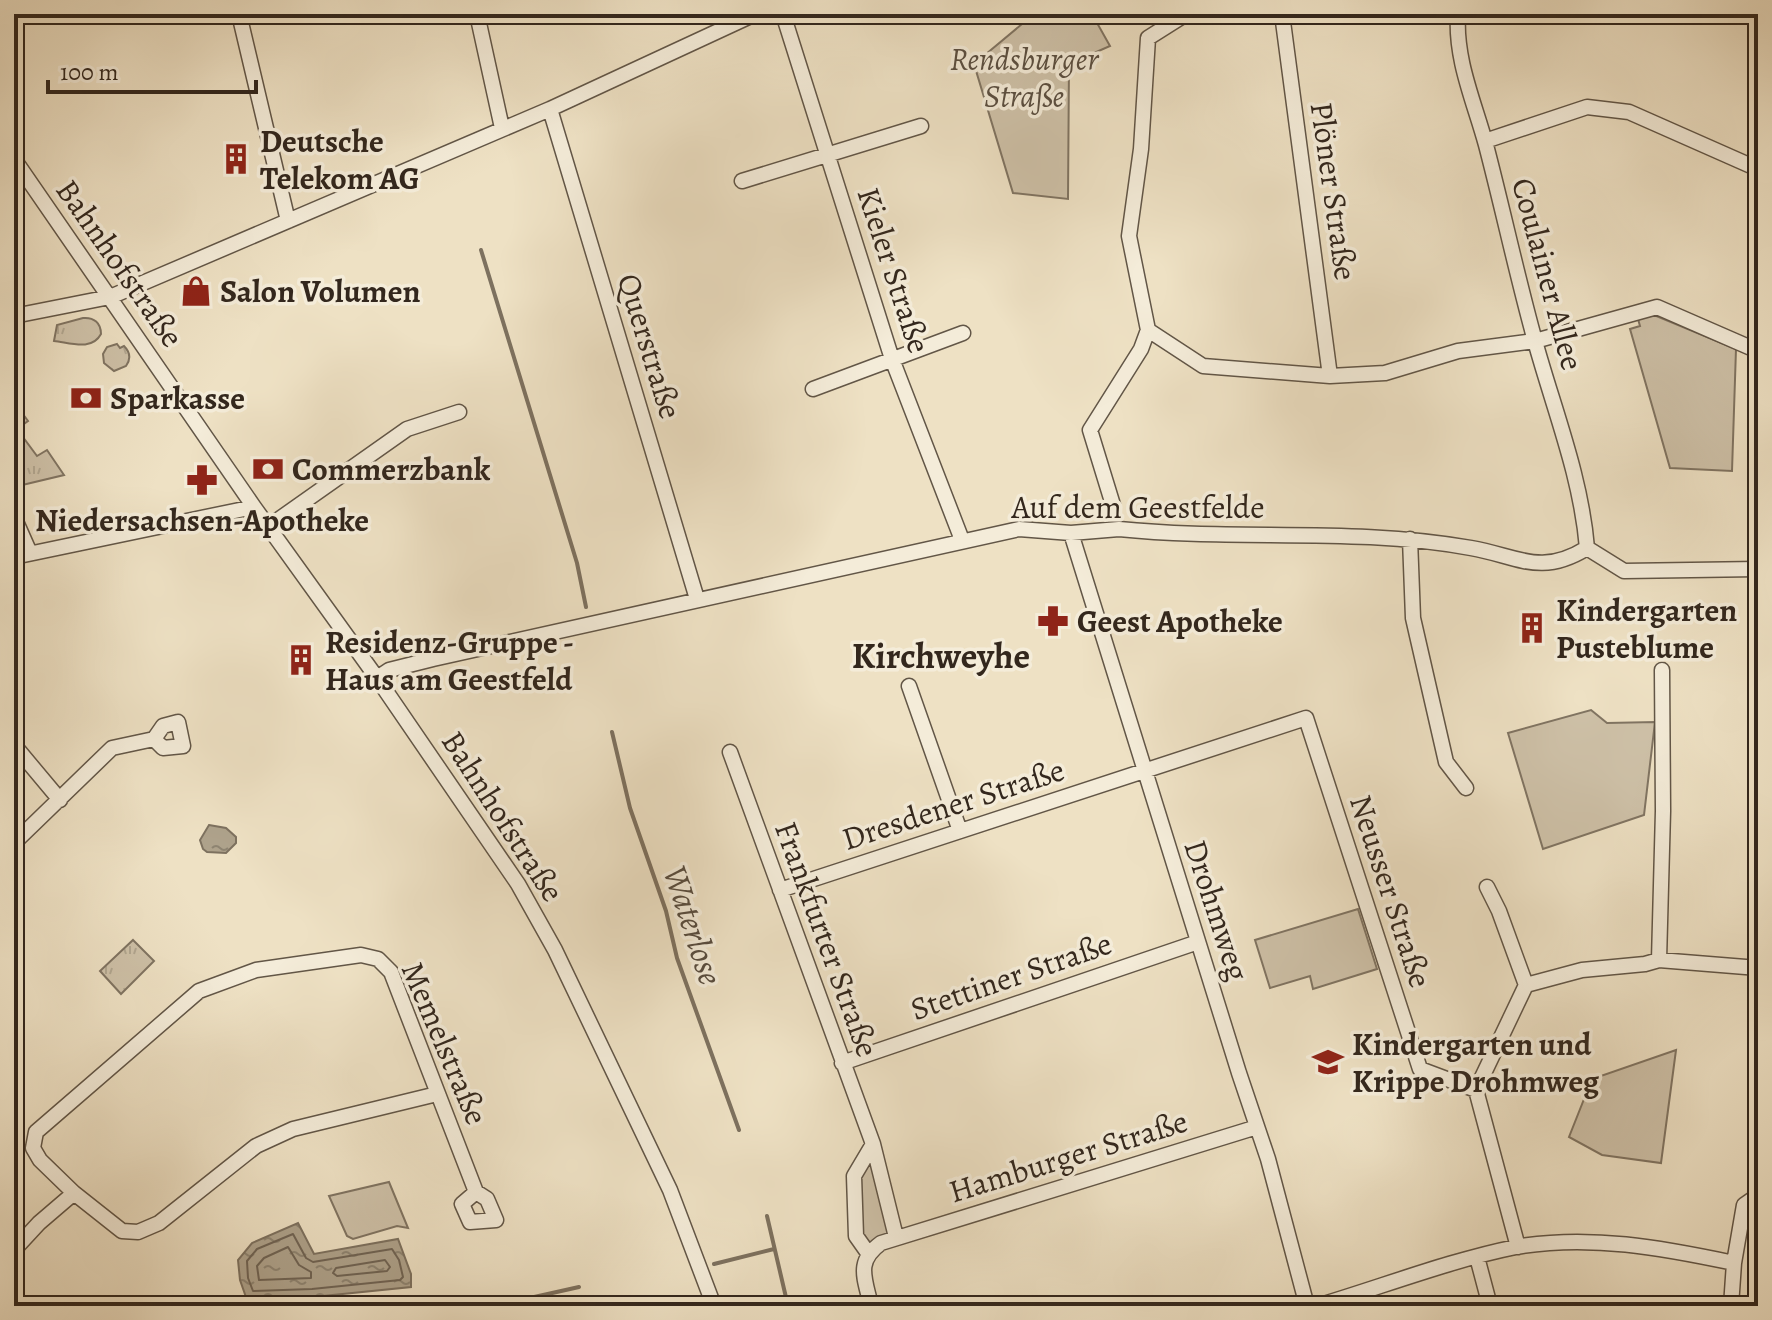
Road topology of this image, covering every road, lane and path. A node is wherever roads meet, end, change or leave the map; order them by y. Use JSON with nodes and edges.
{"nodes":[{"id":1,"x":239,"y":14,"type":"edge"},
{"id":2,"x":477,"y":14,"type":"edge"},
{"id":3,"x":755,"y":14,"type":"edge"},
{"id":4,"x":783,"y":14,"type":"edge"},
{"id":5,"x":1186,"y":14,"type":"edge"},
{"id":6,"x":1282,"y":14,"type":"edge"},
{"id":7,"x":1458,"y":14,"type":"edge"},
{"id":8,"x":550,"y":109,"type":"junction"},
{"id":9,"x":921,"y":126,"type":"dead end"},
{"id":10,"x":502,"y":128,"type":"junction"},
{"id":11,"x":1485,"y":141,"type":"junction"},
{"id":12,"x":827,"y":155,"type":"junction"},
{"id":13,"x":14,"y":159,"type":"edge"},
{"id":14,"x":1758,"y":169,"type":"edge"},
{"id":15,"x":742,"y":181,"type":"dead end"},
{"id":16,"x":288,"y":221,"type":"junction"},
{"id":17,"x":110,"y":297,"type":"junction"},
{"id":18,"x":14,"y":316,"type":"edge"},
{"id":19,"x":1148,"y":330,"type":"junction"},
{"id":20,"x":963,"y":333,"type":"dead end"},
{"id":21,"x":1535,"y":341,"type":"junction"},
{"id":22,"x":1758,"y":351,"type":"edge"},
{"id":23,"x":892,"y":359,"type":"junction"},
{"id":24,"x":1330,"y":376,"type":"junction"},
{"id":25,"x":813,"y":389,"type":"dead end"},
{"id":26,"x":459,"y":412,"type":"dead end"},
{"id":27,"x":1113,"y":505,"type":"dead end"},
{"id":28,"x":254,"y":507,"type":"junction"},
{"id":29,"x":14,"y":517,"type":"edge"},
{"id":30,"x":268,"y":527,"type":"junction"},
{"id":31,"x":1071,"y":533,"type":"junction"},
{"id":32,"x":1410,"y":539,"type":"junction"},
{"id":33,"x":962,"y":540,"type":"junction"},
{"id":34,"x":1587,"y":548,"type":"junction"},
{"id":35,"x":30,"y":553,"type":"junction"},
{"id":36,"x":14,"y":557,"type":"edge"},
{"id":37,"x":1758,"y":569,"type":"edge"},
{"id":38,"x":697,"y":599,"type":"junction"},
{"id":39,"x":1662,"y":670,"type":"dead end"},
{"id":40,"x":377,"y":678,"type":"junction"},
{"id":41,"x":909,"y":686,"type":"dead end"},
{"id":42,"x":1306,"y":718,"type":"joint"},
{"id":43,"x":154,"y":739,"type":"dead end"},
{"id":44,"x":14,"y":745,"type":"edge"},
{"id":45,"x":730,"y":752,"type":"dead end"},
{"id":46,"x":1144,"y":770,"type":"junction"},
{"id":47,"x":1466,"y":788,"type":"dead end"},
{"id":48,"x":60,"y":800,"type":"junction"},
{"id":49,"x":960,"y":831,"type":"junction"},
{"id":50,"x":14,"y":843,"type":"edge"},
{"id":51,"x":1487,"y":887,"type":"dead end"},
{"id":52,"x":780,"y":890,"type":"junction"},
{"id":53,"x":1198,"y":942,"type":"junction"},
{"id":54,"x":1659,"y":960,"type":"junction"},
{"id":55,"x":1758,"y":968,"type":"edge"},
{"id":56,"x":1526,"y":985,"type":"junction"},
{"id":57,"x":842,"y":1063,"type":"junction"},
{"id":58,"x":1476,"y":1090,"type":"junction"},
{"id":59,"x":437,"y":1094,"type":"junction"},
{"id":60,"x":1257,"y":1127,"type":"junction"},
{"id":61,"x":873,"y":1144,"type":"junction"},
{"id":62,"x":1758,"y":1188,"type":"edge"},
{"id":63,"x":476,"y":1192,"type":"dead end"},
{"id":64,"x":74,"y":1193,"type":"junction"},
{"id":65,"x":896,"y":1237,"type":"junction"},
{"id":66,"x":1518,"y":1247,"type":"junction"},
{"id":67,"x":14,"y":1250,"type":"edge"},
{"id":68,"x":868,"y":1253,"type":"junction"},
{"id":69,"x":1477,"y":1257,"type":"junction"},
{"id":70,"x":1734,"y":1263,"type":"junction"},
{"id":71,"x":714,"y":1306,"type":"edge"},
{"id":72,"x":871,"y":1306,"type":"edge"},
{"id":73,"x":1307,"y":1306,"type":"edge"},
{"id":74,"x":1317,"y":1306,"type":"edge"},
{"id":75,"x":1490,"y":1306,"type":"edge"},
{"id":76,"x":1731,"y":1306,"type":"edge"}],
"edges":[{"from":1,"to":16,"type":"street"},
{"from":2,"to":10,"type":"street"},
{"from":3,"to":8,"type":"street"},
{"from":4,"to":12,"type":"street","name":"Kieler Straße"},
{"from":5,"to":19,"type":"street"},
{"from":6,"to":24,"type":"street","name":"Plöner Straße"},
{"from":7,"to":11,"type":"street","name":"Coulainer Allee"},
{"from":8,"to":10,"type":"street"},
{"from":8,"to":38,"type":"street","name":"Querstraße"},
{"from":9,"to":12,"type":"street"},
{"from":10,"to":16,"type":"street"},
{"from":11,"to":14,"type":"street"},
{"from":11,"to":21,"type":"street","name":"Coulainer Allee"},
{"from":12,"to":15,"type":"street"},
{"from":12,"to":23,"type":"street","name":"Kieler Straße"},
{"from":13,"to":17,"type":"street","name":"Bahnhofstraße"},
{"from":16,"to":17,"type":"street"},
{"from":17,"to":18,"type":"street"},
{"from":17,"to":28,"type":"street","name":"Bahnhofstraße"},
{"from":19,"to":24,"type":"street"},
{"from":19,"to":27,"type":"street"},
{"from":20,"to":23,"type":"street"},
{"from":21,"to":22,"type":"street"},
{"from":21,"to":24,"type":"street"},
{"from":21,"to":34,"type":"street","name":"Coulainer Allee"},
{"from":23,"to":25,"type":"street"},
{"from":23,"to":33,"type":"street","name":"Kieler Straße"},
{"from":26,"to":30,"type":"street"},
{"from":28,"to":30,"type":"street","name":"Bahnhofstraße"},
{"from":28,"to":35,"type":"street"},
{"from":29,"to":35,"type":"street"},
{"from":30,"to":40,"type":"street","name":"Bahnhofstraße"},
{"from":31,"to":32,"type":"street","name":"Auf dem Geestfelde"},
{"from":31,"to":33,"type":"street","name":"Auf dem Geestfelde"},
{"from":31,"to":46,"type":"street","name":"Drohmweg"},
{"from":32,"to":34,"type":"street","name":"Auf dem Geestfelde"},
{"from":32,"to":47,"type":"street"},
{"from":33,"to":38,"type":"street","name":"Auf dem Geestfelde"},
{"from":34,"to":37,"type":"street"},
{"from":35,"to":36,"type":"street"},
{"from":38,"to":40,"type":"street","name":"Auf dem Geestfelde"},
{"from":39,"to":54,"type":"street"},
{"from":40,"to":71,"type":"street","name":"Bahnhofstraße"},
{"from":41,"to":49,"type":"street"},
{"from":42,"to":46,"type":"street","name":"Dresdener Straße"},
{"from":42,"to":58,"type":"street","name":"Neusser Straße"},
{"from":43,"to":48,"type":"street"},
{"from":44,"to":48,"type":"street"},
{"from":45,"to":52,"type":"street","name":"Frankfurter Straße"},
{"from":46,"to":49,"type":"street","name":"Dresdener Straße"},
{"from":46,"to":53,"type":"street","name":"Drohmweg"},
{"from":48,"to":50,"type":"street"},
{"from":49,"to":52,"type":"street","name":"Dresdener Straße"},
{"from":51,"to":56,"type":"street"},
{"from":52,"to":57,"type":"street","name":"Frankfurter Straße"},
{"from":53,"to":57,"type":"street","name":"Stettiner Straße"},
{"from":53,"to":60,"type":"street","name":"Drohmweg"},
{"from":54,"to":55,"type":"street"},
{"from":54,"to":56,"type":"street"},
{"from":56,"to":58,"type":"street"},
{"from":57,"to":61,"type":"street","name":"Frankfurter Straße"},
{"from":58,"to":66,"type":"street"},
{"from":59,"to":63,"type":"street","name":"Memelstraße"},
{"from":59,"to":64,"type":"street"},
{"from":59,"to":64,"type":"street","name":"Memelstraße"},
{"from":60,"to":65,"type":"street","name":"Hamburger Straße"},
{"from":60,"to":73,"type":"street","name":"Drohmweg"},
{"from":61,"to":65,"type":"street","name":"Frankfurter Straße"},
{"from":61,"to":68,"type":"street"},
{"from":62,"to":70,"type":"street"},
{"from":64,"to":67,"type":"street"},
{"from":65,"to":68,"type":"street"},
{"from":66,"to":69,"type":"street"},
{"from":66,"to":70,"type":"street"},
{"from":68,"to":72,"type":"street"},
{"from":69,"to":74,"type":"street"},
{"from":69,"to":75,"type":"street"},
{"from":70,"to":76,"type":"street"}]}
